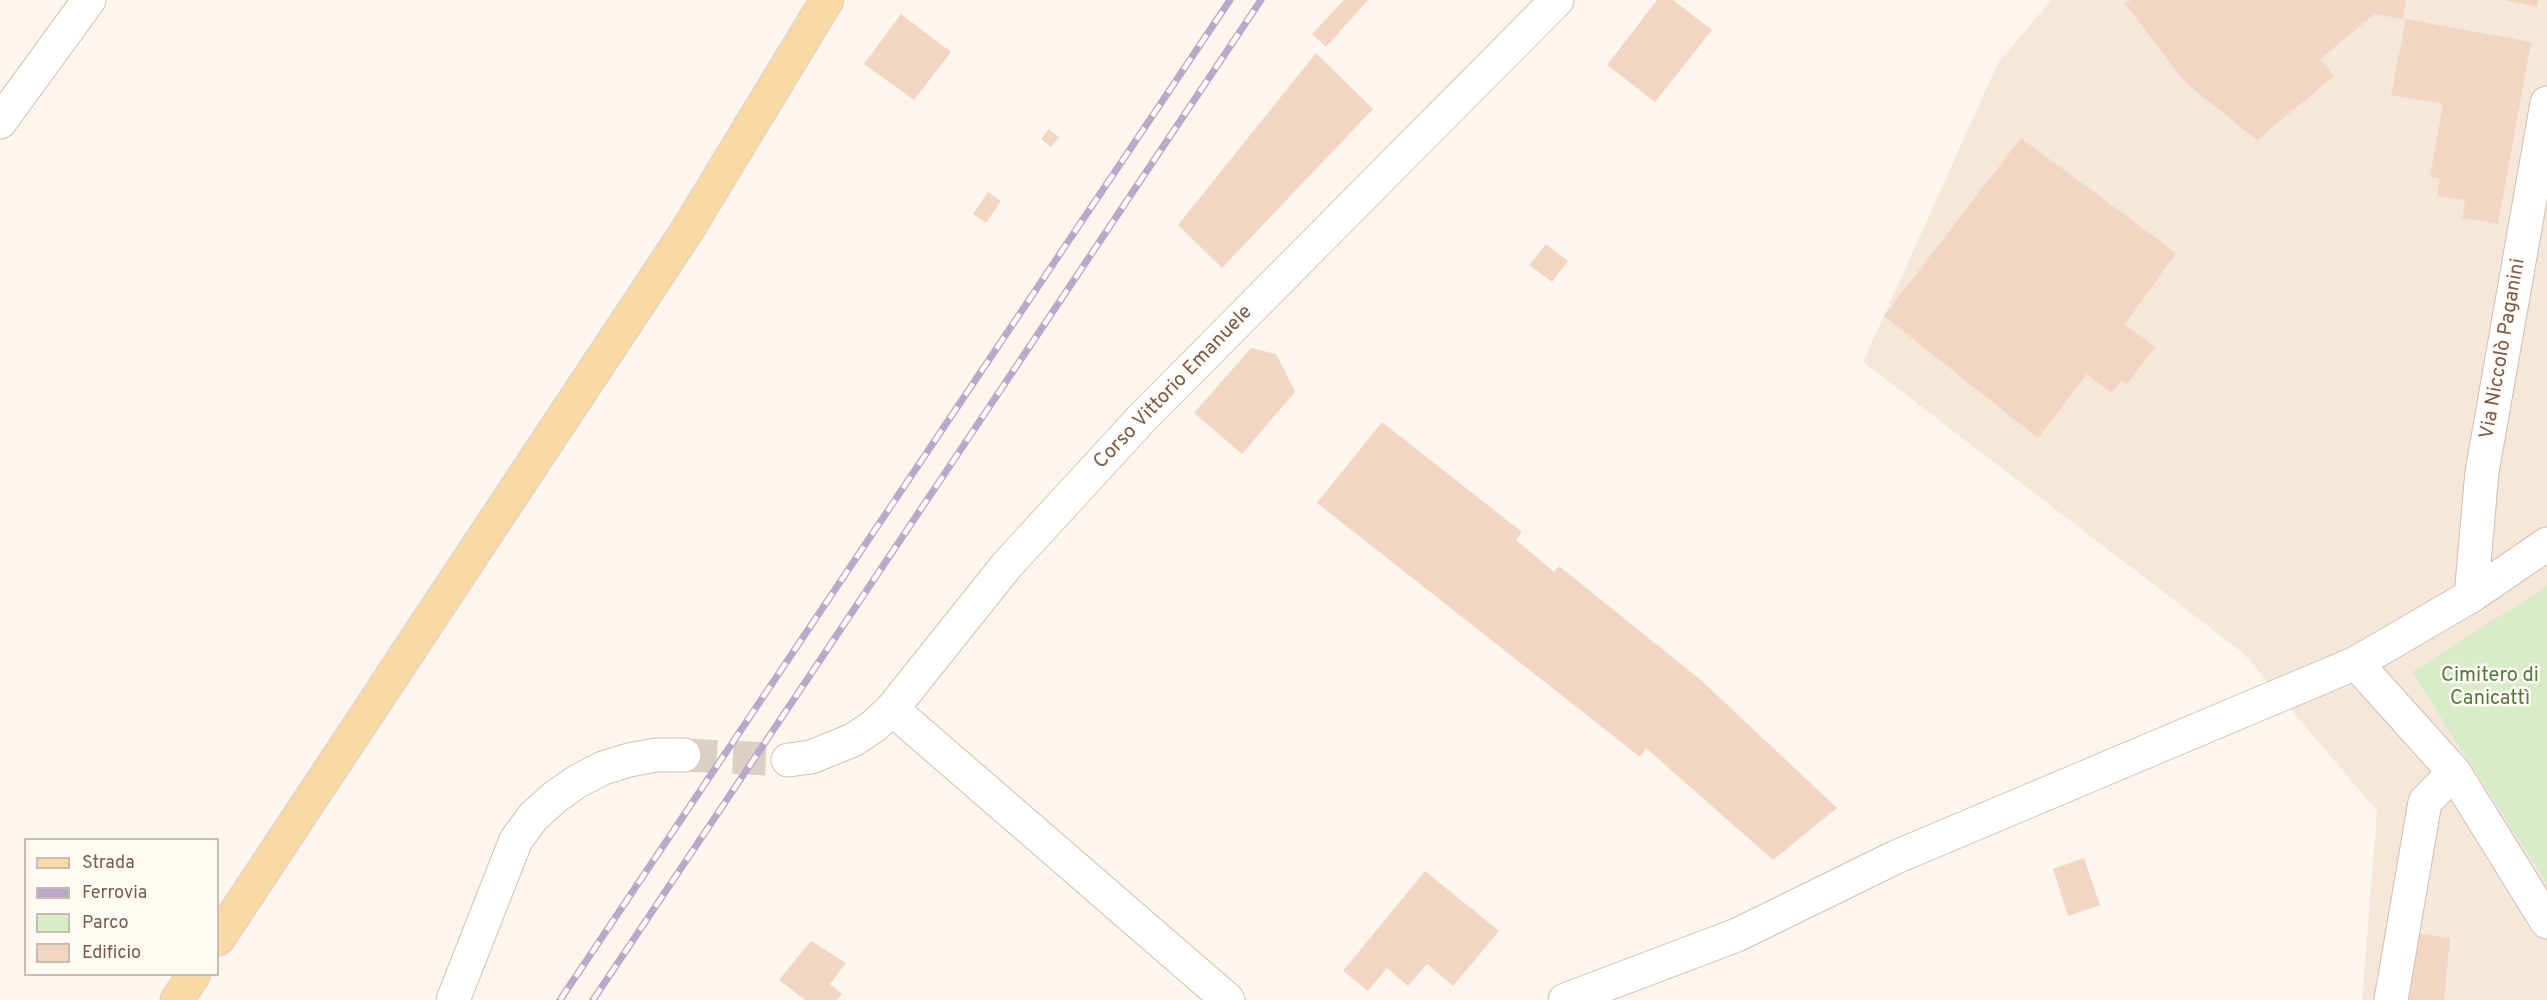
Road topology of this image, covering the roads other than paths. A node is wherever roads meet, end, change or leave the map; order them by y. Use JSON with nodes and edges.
{"nodes":[{"id":1,"x":89,"y":0,"type":"edge"},
{"id":2,"x":828,"y":0,"type":"edge"},
{"id":3,"x":1557,"y":0,"type":"edge"},
{"id":4,"x":2547,"y":103,"type":"edge"},
{"id":5,"x":0,"y":122,"type":"edge"},
{"id":6,"x":2547,"y":544,"type":"edge"},
{"id":7,"x":2471,"y":596,"type":"junction"},
{"id":8,"x":2356,"y":663,"type":"junction"},
{"id":9,"x":892,"y":709,"type":"junction"},
{"id":10,"x":684,"y":755,"type":"tunnel mouth"},
{"id":11,"x":788,"y":760,"type":"tunnel mouth"},
{"id":12,"x":2454,"y":771,"type":"junction"},
{"id":13,"x":2547,"y":922,"type":"edge"},
{"id":14,"x":219,"y":937,"type":"edge"},
{"id":15,"x":193,"y":976,"type":"edge"},
{"id":16,"x":1584,"y":997,"type":"edge"},
{"id":17,"x":177,"y":1000,"type":"edge"},
{"id":18,"x":453,"y":1000,"type":"edge"},
{"id":19,"x":1228,"y":1000,"type":"edge"},
{"id":20,"x":2391,"y":1000,"type":"edge"}],
"edges":[{"from":1,"to":5,"type":"street"},
{"from":2,"to":14,"type":"main road"},
{"from":3,"to":9,"type":"street","name":"Corso Vittorio Emanuele"},
{"from":4,"to":7,"type":"street","name":"Via Niccolò Paganini"},
{"from":6,"to":7,"type":"street"},
{"from":7,"to":8,"type":"street"},
{"from":8,"to":12,"type":"street"},
{"from":8,"to":16,"type":"street"},
{"from":9,"to":11,"type":"street","name":"Corso Vittorio Emanuele"},
{"from":9,"to":19,"type":"street"},
{"from":10,"to":18,"type":"street"},
{"from":12,"to":13,"type":"street"},
{"from":12,"to":20,"type":"street"},
{"from":15,"to":17,"type":"main road"}]}
